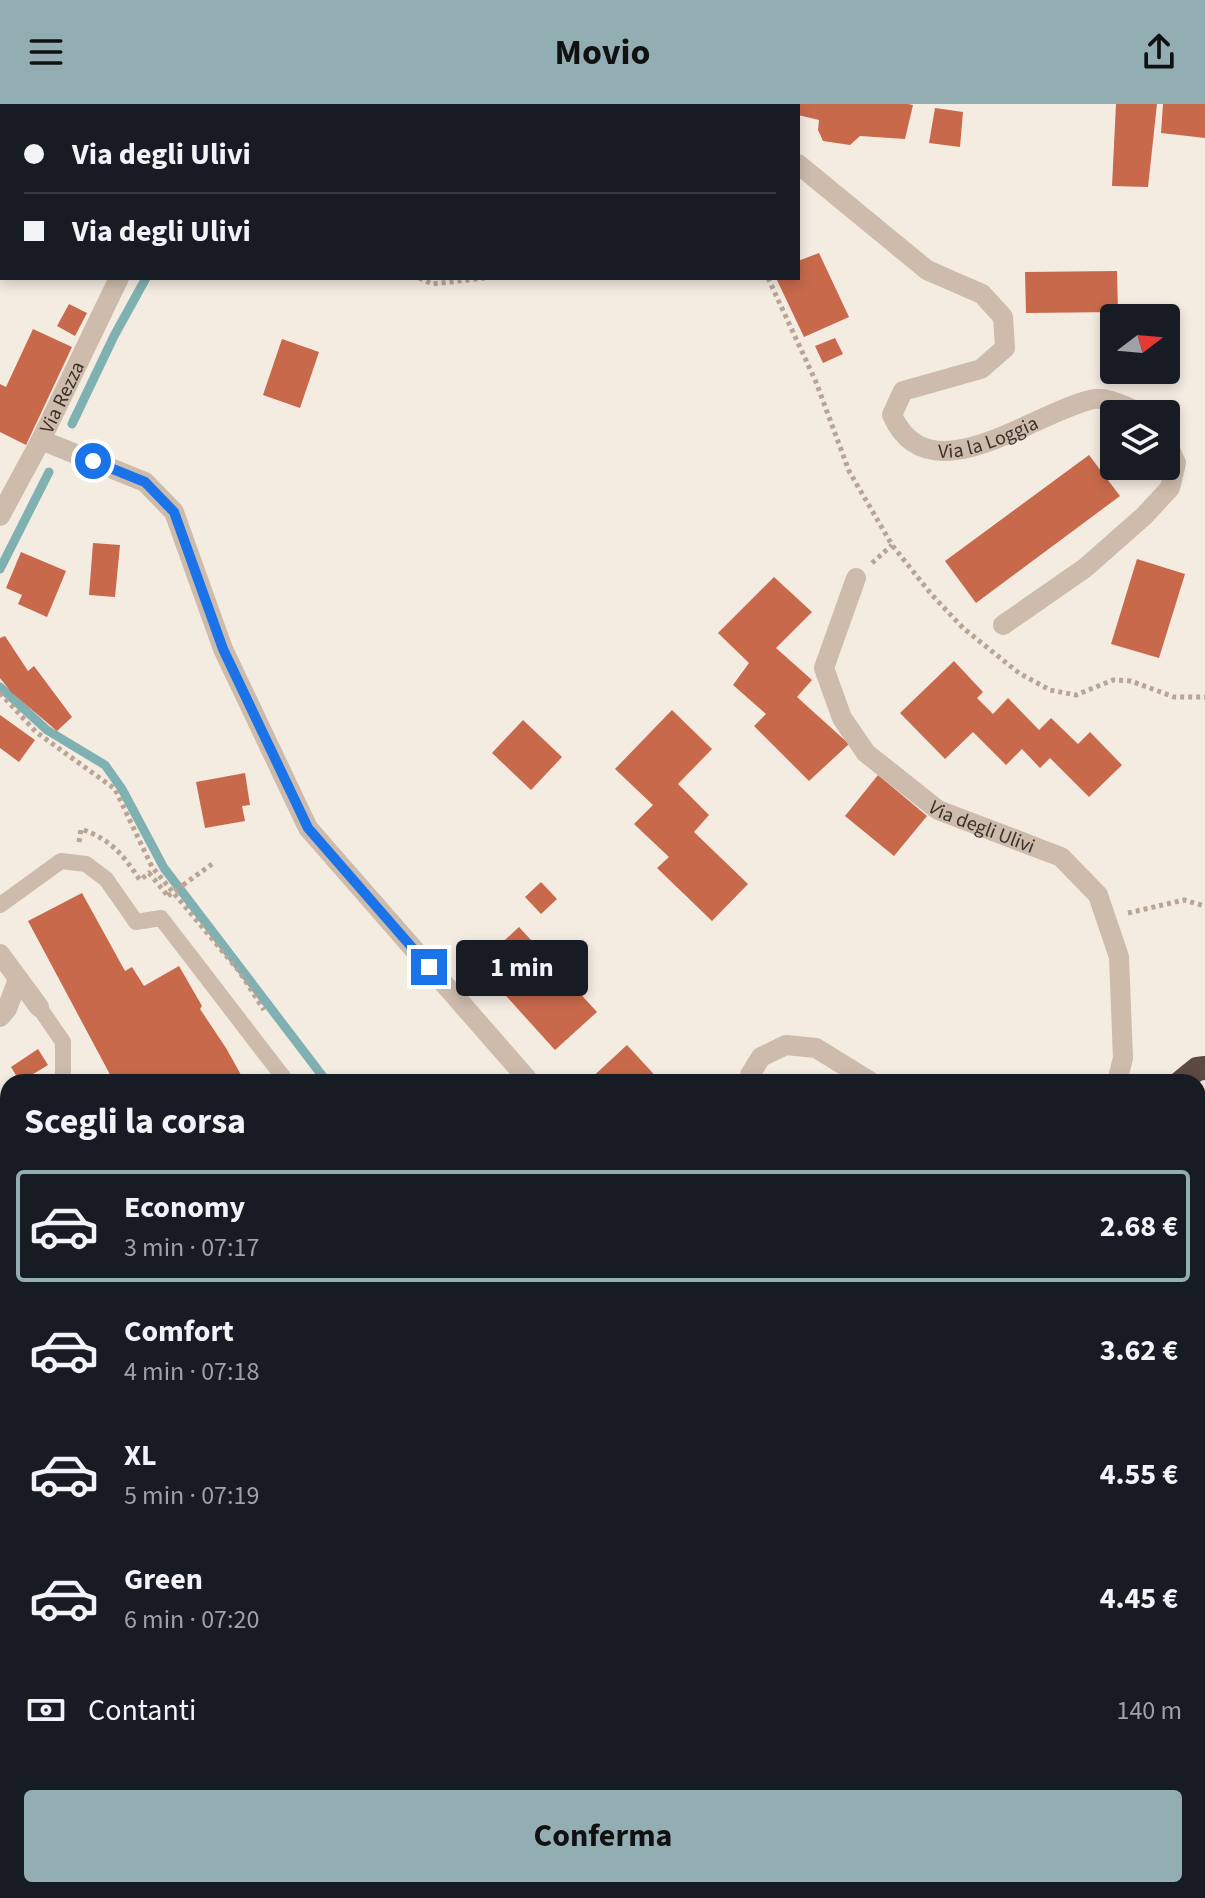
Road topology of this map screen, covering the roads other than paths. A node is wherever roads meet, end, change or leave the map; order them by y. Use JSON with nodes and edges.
{"nodes":[{"id":1,"x":800,"y":166,"type":"edge"},
{"id":2,"x":118,"y":280,"type":"edge"},
{"id":3,"x":1103,"y":400,"type":"edge"},
{"id":4,"x":41,"y":440,"type":"junction"},
{"id":5,"x":1172,"y":480,"type":"edge"},
{"id":6,"x":0,"y":516,"type":"edge"},
{"id":7,"x":856,"y":578,"type":"dead end"},
{"id":8,"x":1003,"y":625,"type":"dead end"},
{"id":9,"x":0,"y":905,"type":"edge"},
{"id":10,"x":0,"y":954,"type":"edge"},
{"id":11,"x":18,"y":979,"type":"junction"},
{"id":12,"x":39,"y":1007,"type":"joint"},
{"id":13,"x":0,"y":1017,"type":"edge"},
{"id":14,"x":63,"y":1074,"type":"edge"},
{"id":15,"x":281,"y":1074,"type":"edge"},
{"id":16,"x":523,"y":1074,"type":"edge"},
{"id":17,"x":751,"y":1074,"type":"edge"},
{"id":18,"x":858,"y":1074,"type":"edge"},
{"id":19,"x":1119,"y":1074,"type":"edge"}],
"edges":[{"from":1,"to":3,"type":"street","name":"Via la Loggia"},
{"from":2,"to":4,"type":"street","name":"Via Rezza"},
{"from":4,"to":6,"type":"street","name":"Via Rezza"},
{"from":4,"to":16,"type":"street"},
{"from":5,"to":8,"type":"street"},
{"from":7,"to":19,"type":"street","name":"Via degli Ulivi"},
{"from":9,"to":15,"type":"lane"},
{"from":10,"to":11,"type":"street"},
{"from":11,"to":12,"type":"street"},
{"from":11,"to":13,"type":"street"},
{"from":12,"to":14,"type":"lane"},
{"from":17,"to":18,"type":"street"}]}
